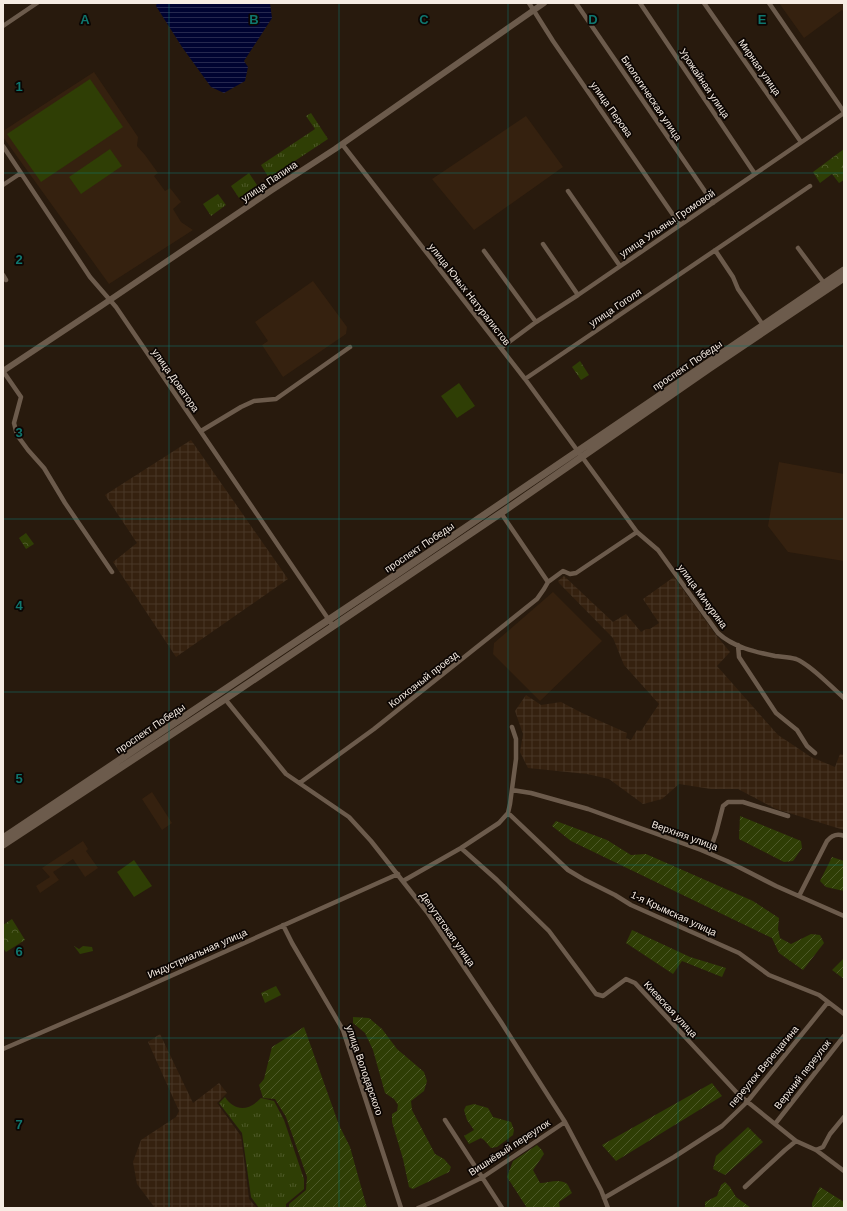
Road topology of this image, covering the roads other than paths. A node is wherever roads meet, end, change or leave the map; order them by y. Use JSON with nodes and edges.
{"nodes":[{"id":1,"x":37,"y":3,"type":"edge"},
{"id":2,"x":529,"y":3,"type":"edge"},
{"id":3,"x":544,"y":3,"type":"edge"},
{"id":4,"x":576,"y":3,"type":"edge"},
{"id":5,"x":640,"y":3,"type":"edge"},
{"id":6,"x":704,"y":3,"type":"edge"},
{"id":7,"x":769,"y":3,"type":"edge"},
{"id":8,"x":534,"y":9,"type":"junction"},
{"id":9,"x":3,"y":26,"type":"edge"},
{"id":10,"x":844,"y":113,"type":"edge"},
{"id":11,"x":802,"y":142,"type":"junction"},
{"id":12,"x":342,"y":144,"type":"junction"},
{"id":13,"x":3,"y":146,"type":"edge"},
{"id":14,"x":21,"y":173,"type":"junction"},
{"id":15,"x":755,"y":174,"type":"junction"},
{"id":16,"x":3,"y":185,"type":"edge"},
{"id":17,"x":810,"y":186,"type":"dead end"},
{"id":18,"x":568,"y":191,"type":"dead end"},
{"id":19,"x":713,"y":203,"type":"junction"},
{"id":20,"x":680,"y":225,"type":"junction"},
{"id":21,"x":543,"y":244,"type":"dead end"},
{"id":22,"x":798,"y":248,"type":"dead end"},
{"id":23,"x":715,"y":250,"type":"junction"},
{"id":24,"x":484,"y":251,"type":"dead end"},
{"id":25,"x":620,"y":266,"type":"junction"},
{"id":26,"x":844,"y":270,"type":"edge"},
{"id":27,"x":844,"y":278,"type":"edge"},
{"id":28,"x":824,"y":283,"type":"junction"},
{"id":29,"x":578,"y":295,"type":"junction"},
{"id":30,"x":110,"y":300,"type":"junction"},
{"id":31,"x":536,"y":322,"type":"junction"},
{"id":32,"x":763,"y":325,"type":"junction"},
{"id":33,"x":350,"y":347,"type":"dead end"},
{"id":34,"x":501,"y":348,"type":"junction"},
{"id":35,"x":3,"y":371,"type":"edge"},
{"id":36,"x":525,"y":379,"type":"junction"},
{"id":37,"x":201,"y":431,"type":"junction"},
{"id":38,"x":580,"y":454,"type":"junction"},
{"id":39,"x":501,"y":513,"type":"junction"},
{"id":40,"x":637,"y":532,"type":"junction"},
{"id":41,"x":112,"y":572,"type":"dead end"},
{"id":42,"x":548,"y":582,"type":"junction"},
{"id":43,"x":329,"y":619,"type":"junction"},
{"id":44,"x":334,"y":626,"type":"junction"},
{"id":45,"x":738,"y":646,"type":"junction"},
{"id":46,"x":844,"y":698,"type":"edge"},
{"id":47,"x":225,"y":699,"type":"junction"},
{"id":48,"x":512,"y":727,"type":"dead end"},
{"id":49,"x":815,"y":753,"type":"dead end"},
{"id":50,"x":301,"y":782,"type":"junction"},
{"id":51,"x":512,"y":790,"type":"junction"},
{"id":52,"x":508,"y":813,"type":"junction"},
{"id":53,"x":788,"y":816,"type":"dead end"},
{"id":54,"x":844,"y":836,"type":"edge"},
{"id":55,"x":3,"y":838,"type":"edge"},
{"id":56,"x":3,"y":845,"type":"edge"},
{"id":57,"x":461,"y":848,"type":"junction"},
{"id":58,"x":709,"y":853,"type":"junction"},
{"id":59,"x":398,"y":874,"type":"junction"},
{"id":60,"x":403,"y":881,"type":"junction"},
{"id":61,"x":799,"y":896,"type":"junction"},
{"id":62,"x":844,"y":916,"type":"edge"},
{"id":63,"x":283,"y":925,"type":"junction"},
{"id":64,"x":828,"y":1002,"type":"junction"},
{"id":65,"x":844,"y":1014,"type":"edge"},
{"id":66,"x":844,"y":1036,"type":"edge"},
{"id":67,"x":3,"y":1049,"type":"edge"},
{"id":68,"x":747,"y":1102,"type":"junction"},
{"id":69,"x":844,"y":1117,"type":"edge"},
{"id":70,"x":445,"y":1120,"type":"dead end"},
{"id":71,"x":565,"y":1122,"type":"junction"},
{"id":72,"x":775,"y":1124,"type":"junction"},
{"id":73,"x":796,"y":1141,"type":"junction"},
{"id":74,"x":816,"y":1150,"type":"junction"},
{"id":75,"x":844,"y":1171,"type":"edge"},
{"id":76,"x":483,"y":1177,"type":"junction"},
{"id":77,"x":745,"y":1188,"type":"dead end"},
{"id":78,"x":604,"y":1198,"type":"junction"},
{"id":79,"x":401,"y":1208,"type":"edge"},
{"id":80,"x":418,"y":1208,"type":"edge"},
{"id":81,"x":502,"y":1208,"type":"edge"},
{"id":82,"x":608,"y":1208,"type":"edge"}],
"edges":[{"from":1,"to":9,"type":"street"},
{"from":2,"to":8,"type":"street","name":"улица Перова"},
{"from":3,"to":8,"type":"street","name":"улица Папина"},
{"from":4,"to":19,"type":"street","name":"Биологическая улица"},
{"from":5,"to":15,"type":"street","name":"Урожайная улица"},
{"from":6,"to":11,"type":"street","name":"Мирная улица"},
{"from":7,"to":10,"type":"street"},
{"from":8,"to":12,"type":"street","name":"улица Папина"},
{"from":8,"to":20,"type":"street","name":"улица Перова"},
{"from":10,"to":11,"type":"street","name":"улица Ульяны Громовой"},
{"from":11,"to":15,"type":"street","name":"улица Ульяны Громовой"},
{"from":12,"to":30,"type":"street","name":"улица Папина"},
{"from":12,"to":34,"type":"street","name":"улица Юных Натуралистов"},
{"from":13,"to":14,"type":"street","name":"улица Доватора"},
{"from":14,"to":16,"type":"street"},
{"from":14,"to":30,"type":"street","name":"улица Доватора"},
{"from":15,"to":19,"type":"street","name":"улица Ульяны Громовой"},
{"from":17,"to":23,"type":"street","name":"улица Гоголя"},
{"from":18,"to":25,"type":"street"},
{"from":19,"to":20,"type":"street","name":"улица Ульяны Громовой"},
{"from":20,"to":25,"type":"street","name":"улица Ульяны Громовой"},
{"from":21,"to":29,"type":"street"},
{"from":22,"to":28,"type":"street"},
{"from":23,"to":32,"type":"street"},
{"from":23,"to":36,"type":"street","name":"улица Гоголя"},
{"from":24,"to":31,"type":"street"},
{"from":25,"to":29,"type":"street","name":"улица Ульяны Громовой"},
{"from":26,"to":28,"type":"main road","name":"проспект Победы"},
{"from":27,"to":38,"type":"main road","name":"проспект Победы"},
{"from":28,"to":32,"type":"main road","name":"проспект Победы"},
{"from":29,"to":31,"type":"street","name":"улица Ульяны Громовой"},
{"from":30,"to":35,"type":"street","name":"улица Папина"},
{"from":30,"to":37,"type":"street","name":"улица Доватора"},
{"from":31,"to":34,"type":"street","name":"улица Ульяны Громовой"},
{"from":32,"to":38,"type":"main road","name":"проспект Победы"},
{"from":33,"to":37,"type":"street"},
{"from":34,"to":36,"type":"street","name":"улица Юных Натуралистов"},
{"from":35,"to":41,"type":"street"},
{"from":36,"to":38,"type":"street","name":"улица Юных Натуралистов"},
{"from":37,"to":43,"type":"street","name":"улица Доватора"},
{"from":38,"to":39,"type":"main road","name":"проспект Победы"},
{"from":38,"to":40,"type":"street","name":"улица Мичурина"},
{"from":38,"to":43,"type":"main road","name":"проспект Победы"},
{"from":39,"to":42,"type":"street"},
{"from":39,"to":44,"type":"main road","name":"проспект Победы"},
{"from":40,"to":42,"type":"street","name":"Колхозный проезд"},
{"from":40,"to":45,"type":"street","name":"улица Мичурина"},
{"from":42,"to":50,"type":"street","name":"Колхозный проезд"},
{"from":43,"to":44,"type":"street","name":"улица Доватора"},
{"from":43,"to":55,"type":"main road","name":"проспект Победы"},
{"from":44,"to":47,"type":"main road","name":"проспект Победы"},
{"from":45,"to":46,"type":"street","name":"улица Мичурина"},
{"from":45,"to":49,"type":"street"},
{"from":47,"to":50,"type":"street","name":"Депутатская улица"},
{"from":47,"to":56,"type":"main road","name":"проспект Победы"},
{"from":48,"to":51,"type":"street"},
{"from":50,"to":59,"type":"street","name":"Депутатская улица"},
{"from":51,"to":52,"type":"street"},
{"from":51,"to":58,"type":"street","name":"Верхняя улица"},
{"from":52,"to":57,"type":"street"},
{"from":52,"to":64,"type":"street","name":"1-я Крымская улица"},
{"from":53,"to":58,"type":"street"},
{"from":54,"to":61,"type":"street"},
{"from":57,"to":60,"type":"street"},
{"from":57,"to":68,"type":"street","name":"Киевская улица"},
{"from":58,"to":61,"type":"street","name":"Верхняя улица"},
{"from":59,"to":60,"type":"street","name":"Депутатская улица"},
{"from":59,"to":63,"type":"street","name":"Индустриальная улица"},
{"from":60,"to":71,"type":"street","name":"Депутатская улица"},
{"from":61,"to":62,"type":"street","name":"Верхняя улица"},
{"from":63,"to":67,"type":"street","name":"Индустриальная улица"},
{"from":63,"to":79,"type":"street","name":"улица Володарского"},
{"from":64,"to":65,"type":"street","name":"1-я Крымская улица"},
{"from":64,"to":68,"type":"street","name":"переулок Верещагина"},
{"from":66,"to":72,"type":"street","name":"Верхний переулок"},
{"from":68,"to":72,"type":"street","name":"Киевская улица"},
{"from":68,"to":78,"type":"street","name":"переулок Верещагина"},
{"from":69,"to":74,"type":"street"},
{"from":70,"to":76,"type":"street"},
{"from":71,"to":76,"type":"street","name":"Вишнёвый переулок"},
{"from":71,"to":78,"type":"street","name":"Депутатская улица"},
{"from":72,"to":73,"type":"street","name":"Киевская улица"},
{"from":73,"to":74,"type":"street","name":"Киевская улица"},
{"from":73,"to":77,"type":"street"},
{"from":74,"to":75,"type":"street","name":"Киевская улица"},
{"from":76,"to":80,"type":"street","name":"Вишнёвый переулок"},
{"from":76,"to":81,"type":"street"},
{"from":78,"to":82,"type":"street","name":"Депутатская улица"}]}
